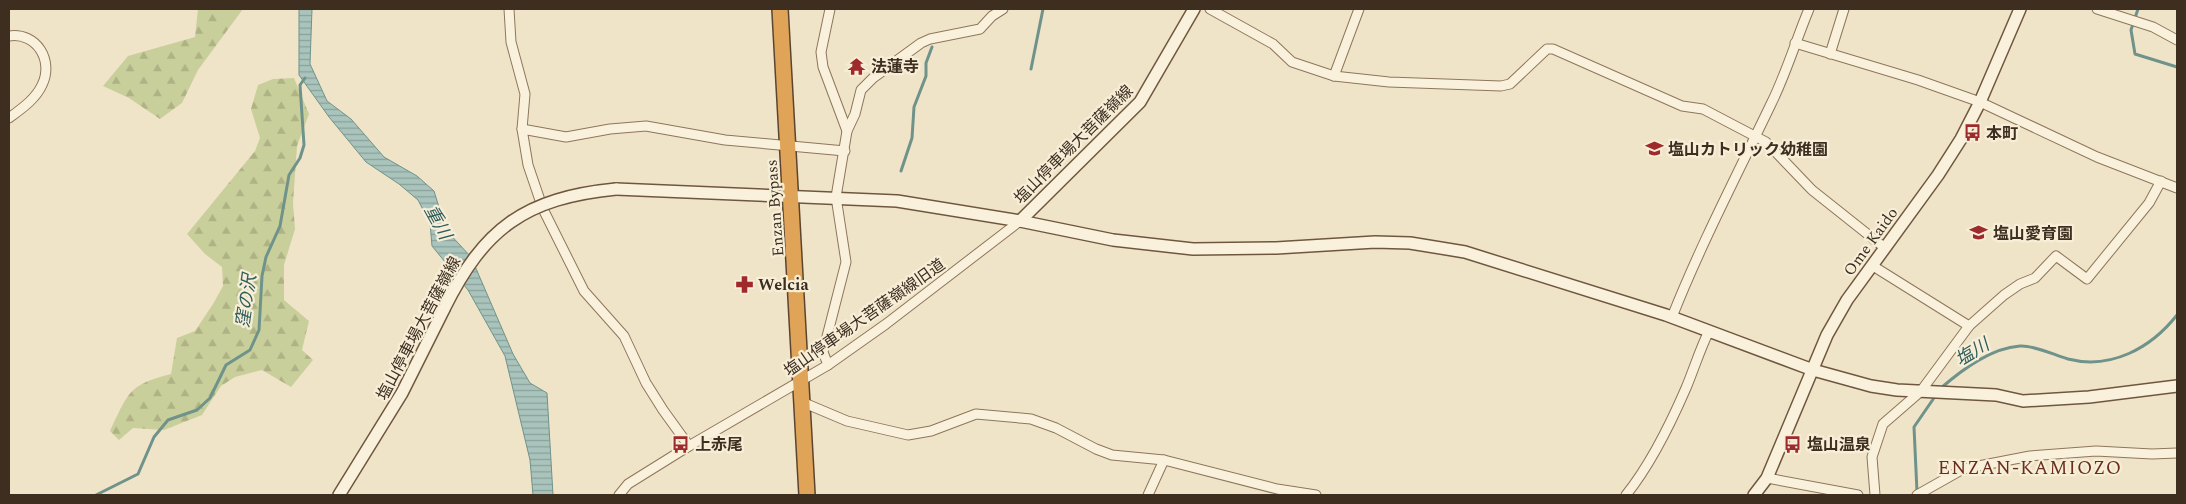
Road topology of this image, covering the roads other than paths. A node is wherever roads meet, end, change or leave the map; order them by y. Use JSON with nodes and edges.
{"nodes":[{"id":1,"x":509,"y":9,"type":"edge"},
{"id":2,"x":780,"y":9,"type":"edge"},
{"id":3,"x":830,"y":9,"type":"edge"},
{"id":4,"x":1002,"y":9,"type":"edge"},
{"id":5,"x":1194,"y":9,"type":"edge"},
{"id":6,"x":1210,"y":9,"type":"edge"},
{"id":7,"x":1359,"y":9,"type":"edge"},
{"id":8,"x":1809,"y":9,"type":"edge"},
{"id":9,"x":1844,"y":9,"type":"edge"},
{"id":10,"x":2020,"y":9,"type":"edge"},
{"id":11,"x":2097,"y":9,"type":"edge"},
{"id":12,"x":9,"y":36,"type":"edge"},
{"id":13,"x":2177,"y":40,"type":"edge"},
{"id":14,"x":1795,"y":43,"type":"junction"},
{"id":15,"x":1830,"y":54,"type":"junction"},
{"id":16,"x":1334,"y":76,"type":"junction"},
{"id":17,"x":1980,"y":102,"type":"junction"},
{"id":18,"x":9,"y":118,"type":"edge"},
{"id":19,"x":522,"y":129,"type":"junction"},
{"id":20,"x":847,"y":131,"type":"junction"},
{"id":21,"x":1754,"y":136,"type":"junction"},
{"id":22,"x":788,"y":146,"type":"junction"},
{"id":23,"x":845,"y":151,"type":"junction"},
{"id":24,"x":2161,"y":181,"type":"junction"},
{"id":25,"x":2177,"y":188,"type":"edge"},
{"id":26,"x":790,"y":196,"type":"junction"},
{"id":27,"x":836,"y":197,"type":"junction"},
{"id":28,"x":1020,"y":221,"type":"junction"},
{"id":29,"x":1885,"y":248,"type":"junction"},
{"id":30,"x":1872,"y":266,"type":"junction"},
{"id":31,"x":1672,"y":317,"type":"junction"},
{"id":32,"x":1969,"y":326,"type":"junction"},
{"id":33,"x":1709,"y":331,"type":"junction"},
{"id":34,"x":828,"y":365,"type":"junction"},
{"id":35,"x":1813,"y":370,"type":"junction"},
{"id":36,"x":801,"y":382,"type":"junction"},
{"id":37,"x":2177,"y":386,"type":"edge"},
{"id":38,"x":1921,"y":391,"type":"junction"},
{"id":39,"x":802,"y":402,"type":"junction"},
{"id":40,"x":688,"y":446,"type":"junction"},
{"id":41,"x":2177,"y":453,"type":"edge"},
{"id":42,"x":1164,"y":460,"type":"junction"},
{"id":43,"x":1767,"y":478,"type":"junction"},
{"id":44,"x":1288,"y":493,"type":"edge"},
{"id":45,"x":339,"y":495,"type":"edge"},
{"id":46,"x":619,"y":495,"type":"edge"},
{"id":47,"x":807,"y":495,"type":"edge"},
{"id":48,"x":1148,"y":495,"type":"edge"},
{"id":49,"x":1316,"y":495,"type":"edge"},
{"id":50,"x":1626,"y":495,"type":"edge"},
{"id":51,"x":1754,"y":495,"type":"edge"},
{"id":52,"x":1858,"y":495,"type":"edge"},
{"id":53,"x":1875,"y":495,"type":"edge"},
{"id":54,"x":1919,"y":495,"type":"edge"}],
"edges":[{"from":1,"to":19,"type":"street"},
{"from":2,"to":22,"type":"highway","name":"Enzan Bypass"},
{"from":3,"to":20,"type":"street"},
{"from":4,"to":20,"type":"street"},
{"from":5,"to":28,"type":"street","name":"塩山停車場大菩薩嶺線"},
{"from":6,"to":16,"type":"street"},
{"from":7,"to":16,"type":"street"},
{"from":8,"to":14,"type":"street"},
{"from":9,"to":15,"type":"street"},
{"from":10,"to":17,"type":"street","name":"Ome Kaido"},
{"from":11,"to":13,"type":"street"},
{"from":12,"to":18,"type":"street"},
{"from":14,"to":15,"type":"street"},
{"from":14,"to":21,"type":"street"},
{"from":15,"to":17,"type":"street"},
{"from":16,"to":21,"type":"street"},
{"from":17,"to":24,"type":"street"},
{"from":17,"to":29,"type":"street","name":"Ome Kaido"},
{"from":19,"to":22,"type":"street"},
{"from":19,"to":40,"type":"street"},
{"from":20,"to":23,"type":"street"},
{"from":21,"to":29,"type":"street"},
{"from":21,"to":31,"type":"street"},
{"from":22,"to":23,"type":"street"},
{"from":22,"to":26,"type":"highway","name":"Enzan Bypass"},
{"from":23,"to":27,"type":"street"},
{"from":24,"to":25,"type":"street"},
{"from":24,"to":32,"type":"street"},
{"from":26,"to":27,"type":"street","name":"塩山停車場大菩薩嶺線"},
{"from":26,"to":36,"type":"highway","name":"Enzan Bypass"},
{"from":26,"to":45,"type":"street","name":"塩山停車場大菩薩嶺線","bridge":true},
{"from":27,"to":28,"type":"street","name":"塩山停車場大菩薩嶺線"},
{"from":27,"to":34,"type":"street"},
{"from":28,"to":31,"type":"street"},
{"from":28,"to":34,"type":"street","name":"塩山停車場大菩薩嶺線旧道"},
{"from":29,"to":30,"type":"street","name":"Ome Kaido"},
{"from":30,"to":32,"type":"street"},
{"from":30,"to":35,"type":"street","name":"Ome Kaido"},
{"from":31,"to":33,"type":"street"},
{"from":32,"to":38,"type":"street"},
{"from":33,"to":35,"type":"street"},
{"from":33,"to":50,"type":"street"},
{"from":34,"to":36,"type":"street","name":"塩山停車場大菩薩嶺線旧道"},
{"from":35,"to":38,"type":"street"},
{"from":35,"to":43,"type":"street","name":"Ome Kaido"},
{"from":36,"to":39,"type":"highway","name":"Enzan Bypass"},
{"from":36,"to":40,"type":"street","name":"塩山停車場大菩薩嶺線旧道"},
{"from":37,"to":38,"type":"street"},
{"from":38,"to":53,"type":"street"},
{"from":39,"to":42,"type":"street"},
{"from":39,"to":47,"type":"highway","name":"Enzan Bypass"},
{"from":40,"to":46,"type":"street","name":"塩山停車場大菩薩嶺線旧道"},
{"from":41,"to":54,"type":"street"},
{"from":42,"to":44,"type":"street"},
{"from":42,"to":48,"type":"street"},
{"from":43,"to":51,"type":"street","name":"Ome Kaido"},
{"from":43,"to":52,"type":"street"},
{"from":44,"to":49,"type":"street"}]}
